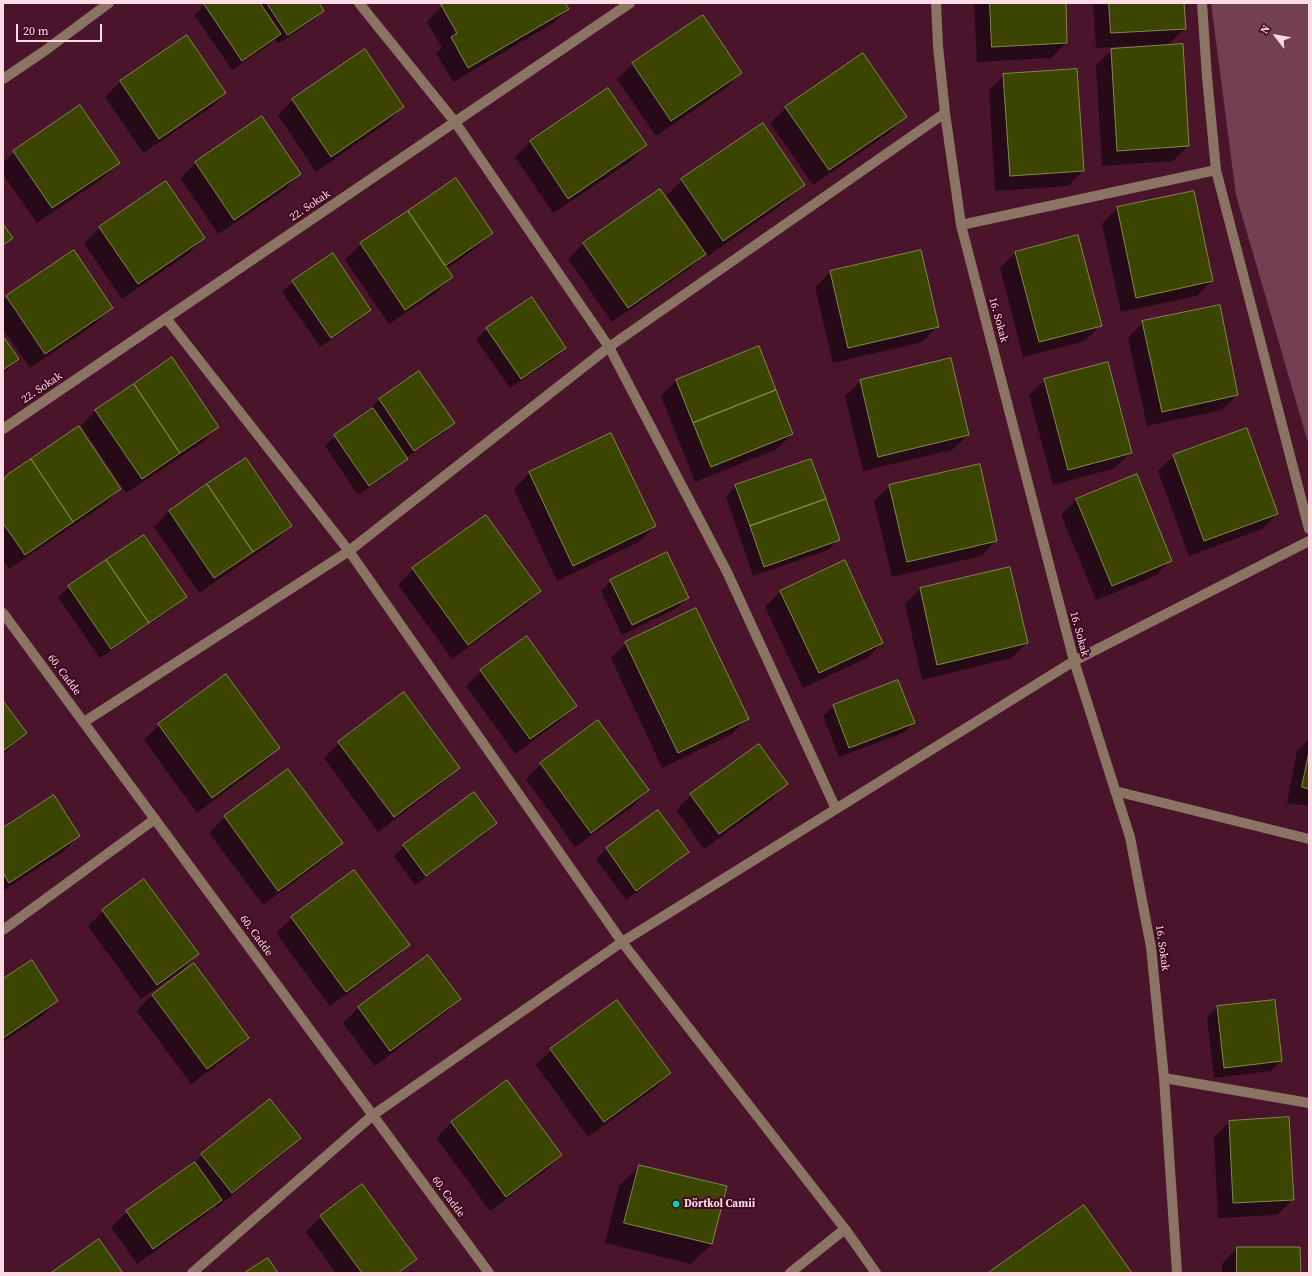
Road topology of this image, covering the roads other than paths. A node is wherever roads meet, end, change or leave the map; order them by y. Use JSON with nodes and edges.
{"nodes":[{"id":1,"x":109,"y":3,"type":"edge"},
{"id":2,"x":359,"y":3,"type":"edge"},
{"id":3,"x":630,"y":3,"type":"edge"},
{"id":4,"x":936,"y":3,"type":"edge"},
{"id":5,"x":1202,"y":3,"type":"edge"},
{"id":6,"x":3,"y":79,"type":"edge"},
{"id":7,"x":945,"y":113,"type":"junction"},
{"id":8,"x":455,"y":122,"type":"junction"},
{"id":9,"x":1216,"y":170,"type":"junction"},
{"id":10,"x":961,"y":225,"type":"junction"},
{"id":11,"x":166,"y":318,"type":"junction"},
{"id":12,"x":609,"y":346,"type":"junction"},
{"id":13,"x":3,"y":429,"type":"edge"},
{"id":14,"x":1309,"y":529,"type":"edge"},
{"id":15,"x":1309,"y":541,"type":"edge"},
{"id":16,"x":349,"y":551,"type":"junction"},
{"id":17,"x":3,"y":613,"type":"edge"},
{"id":18,"x":1074,"y":661,"type":"junction"},
{"id":19,"x":84,"y":722,"type":"junction"},
{"id":20,"x":1115,"y":791,"type":"junction"},
{"id":21,"x":836,"y":809,"type":"junction"},
{"id":22,"x":156,"y":819,"type":"junction"},
{"id":23,"x":1309,"y":839,"type":"edge"},
{"id":24,"x":3,"y":930,"type":"edge"},
{"id":25,"x":622,"y":942,"type":"junction"},
{"id":26,"x":1164,"y":1078,"type":"junction"},
{"id":27,"x":1309,"y":1103,"type":"edge"},
{"id":28,"x":373,"y":1115,"type":"junction"},
{"id":29,"x":845,"y":1229,"type":"junction"},
{"id":30,"x":192,"y":1273,"type":"edge"},
{"id":31,"x":489,"y":1273,"type":"edge"},
{"id":32,"x":790,"y":1273,"type":"edge"},
{"id":33,"x":876,"y":1273,"type":"edge"},
{"id":34,"x":1177,"y":1273,"type":"edge"}],
"edges":[{"from":1,"to":6,"type":"street"},
{"from":2,"to":8,"type":"street"},
{"from":3,"to":8,"type":"street","name":"22. Sokak"},
{"from":4,"to":7,"type":"street","name":"16. Sokak"},
{"from":5,"to":9,"type":"street"},
{"from":7,"to":10,"type":"street","name":"16. Sokak"},
{"from":7,"to":12,"type":"street"},
{"from":8,"to":11,"type":"street","name":"22. Sokak"},
{"from":8,"to":12,"type":"street"},
{"from":9,"to":10,"type":"street"},
{"from":9,"to":14,"type":"street"},
{"from":10,"to":18,"type":"street","name":"16. Sokak"},
{"from":11,"to":13,"type":"street","name":"22. Sokak"},
{"from":11,"to":16,"type":"street"},
{"from":12,"to":16,"type":"street"},
{"from":12,"to":21,"type":"street"},
{"from":15,"to":18,"type":"street"},
{"from":16,"to":19,"type":"street"},
{"from":16,"to":25,"type":"street"},
{"from":17,"to":19,"type":"street","name":"60. Cadde"},
{"from":18,"to":20,"type":"street","name":"16. Sokak"},
{"from":18,"to":21,"type":"street"},
{"from":19,"to":22,"type":"street","name":"60. Cadde"},
{"from":20,"to":23,"type":"street"},
{"from":20,"to":26,"type":"street","name":"16. Sokak"},
{"from":21,"to":25,"type":"street"},
{"from":22,"to":24,"type":"street"},
{"from":22,"to":28,"type":"street","name":"60. Cadde"},
{"from":25,"to":28,"type":"street"},
{"from":25,"to":29,"type":"street"},
{"from":26,"to":27,"type":"street"},
{"from":26,"to":34,"type":"street","name":"16. Sokak"},
{"from":28,"to":30,"type":"street"},
{"from":28,"to":31,"type":"street","name":"60. Cadde"},
{"from":29,"to":32,"type":"street"},
{"from":29,"to":33,"type":"street"}]}
